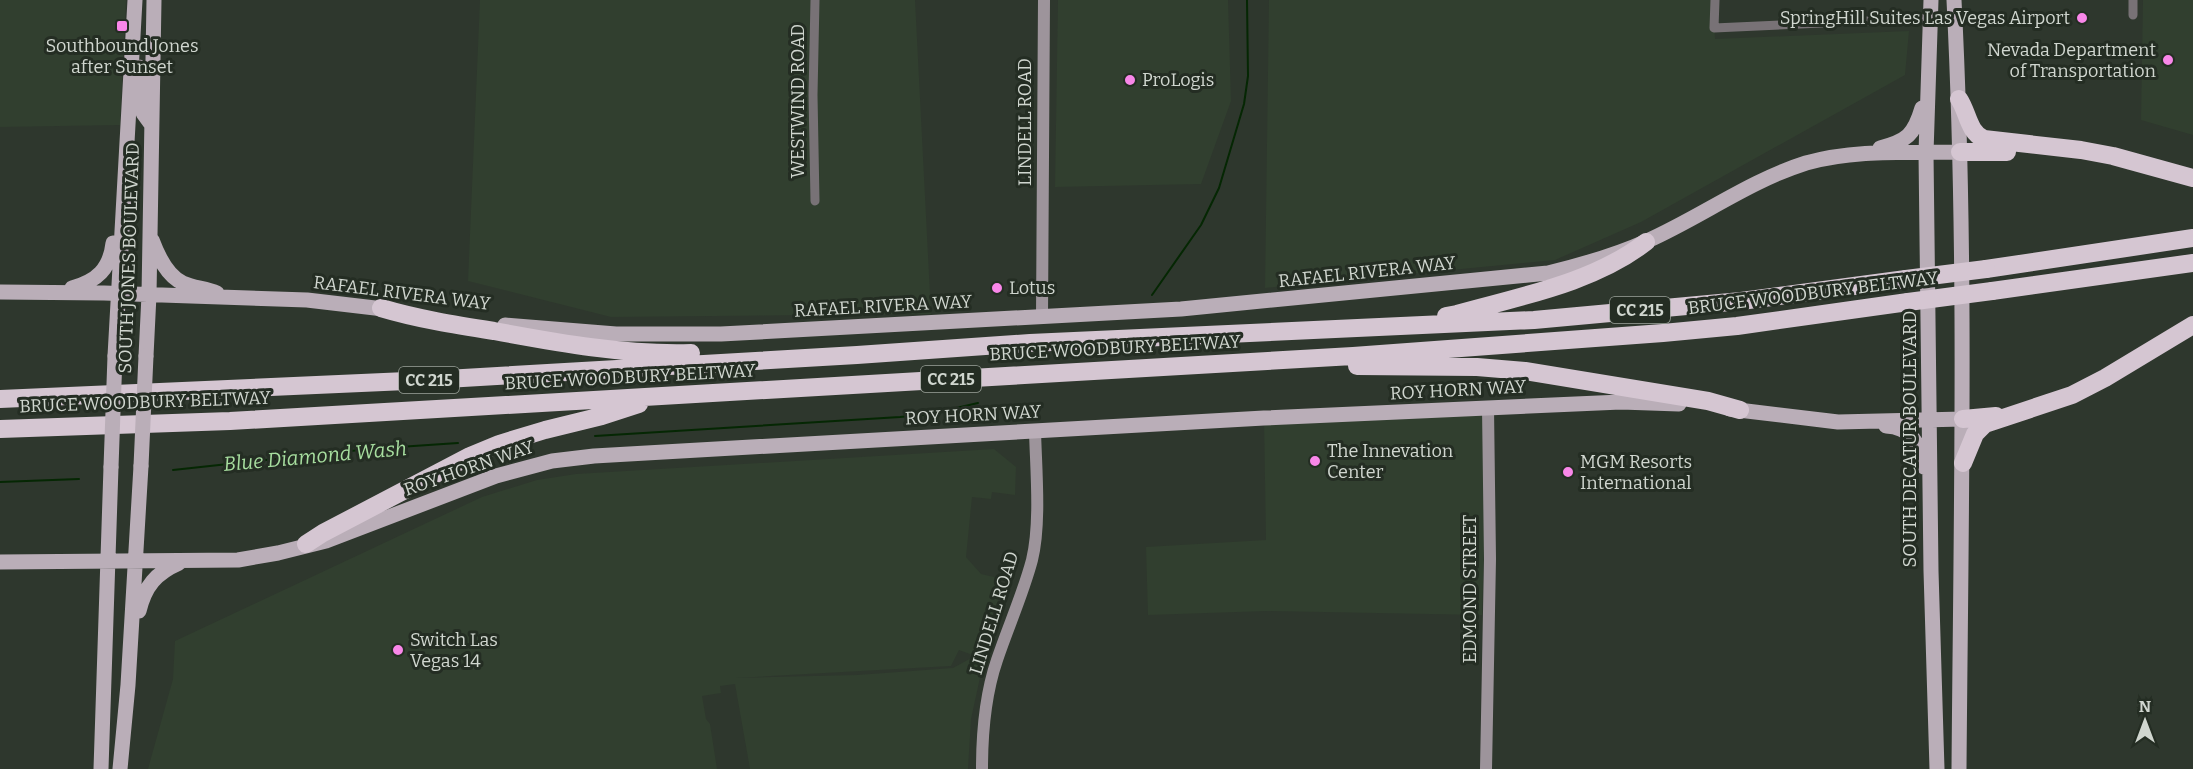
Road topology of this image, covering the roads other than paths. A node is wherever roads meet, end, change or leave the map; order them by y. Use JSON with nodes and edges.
{"nodes":[{"id":1,"x":135,"y":0,"type":"edge"},
{"id":2,"x":154,"y":0,"type":"edge"},
{"id":3,"x":815,"y":0,"type":"edge"},
{"id":4,"x":1044,"y":0,"type":"edge"},
{"id":5,"x":1714,"y":0,"type":"edge"},
{"id":6,"x":1931,"y":0,"type":"edge"},
{"id":7,"x":1954,"y":0,"type":"edge"},
{"id":8,"x":2133,"y":0,"type":"edge"},
{"id":9,"x":2133,"y":15,"type":"dead end"},
{"id":10,"x":1932,"y":18,"type":"junction"},
{"id":11,"x":133,"y":60,"type":"junction"},
{"id":12,"x":1929,"y":85,"type":"junction"},
{"id":13,"x":1959,"y":99,"type":"junction"},
{"id":14,"x":153,"y":127,"type":"junction"},
{"id":15,"x":2054,"y":148,"type":"junction"},
{"id":16,"x":1960,"y":152,"type":"junction"},
{"id":17,"x":1926,"y":153,"type":"junction"},
{"id":18,"x":1853,"y":154,"type":"junction"},
{"id":19,"x":2193,"y":178,"type":"edge"},
{"id":20,"x":814,"y":201,"type":"dead end"},
{"id":21,"x":121,"y":230,"type":"junction"},
{"id":22,"x":150,"y":232,"type":"junction"},
{"id":23,"x":2193,"y":238,"type":"edge"},
{"id":24,"x":1646,"y":242,"type":"junction"},
{"id":25,"x":2193,"y":263,"type":"edge"},
{"id":26,"x":0,"y":292,"type":"edge"},
{"id":27,"x":52,"y":292,"type":"junction"},
{"id":28,"x":118,"y":294,"type":"junction"},
{"id":29,"x":149,"y":295,"type":"junction"},
{"id":30,"x":228,"y":298,"type":"junction"},
{"id":31,"x":381,"y":308,"type":"junction"},
{"id":32,"x":1042,"y":317,"type":"junction"},
{"id":33,"x":2193,"y":325,"type":"edge"},
{"id":34,"x":1374,"y":328,"type":"junction"},
{"id":35,"x":857,"y":355,"type":"junction"},
{"id":36,"x":1238,"y":362,"type":"junction"},
{"id":37,"x":664,"y":397,"type":"junction"},
{"id":38,"x":0,"y":399,"type":"edge"},
{"id":39,"x":1488,"y":408,"type":"junction"},
{"id":40,"x":1740,"y":410,"type":"junction"},
{"id":41,"x":2016,"y":413,"type":"junction"},
{"id":42,"x":1930,"y":419,"type":"junction"},
{"id":43,"x":1963,"y":419,"type":"junction"},
{"id":44,"x":1838,"y":422,"type":"junction"},
{"id":45,"x":0,"y":429,"type":"edge"},
{"id":46,"x":1035,"y":431,"type":"junction"},
{"id":47,"x":1963,"y":463,"type":"junction"},
{"id":48,"x":1930,"y":497,"type":"junction"},
{"id":49,"x":306,"y":544,"type":"junction"},
{"id":50,"x":107,"y":561,"type":"junction"},
{"id":51,"x":136,"y":561,"type":"junction"},
{"id":52,"x":185,"y":561,"type":"junction"},
{"id":53,"x":0,"y":562,"type":"edge"},
{"id":54,"x":132,"y":620,"type":"junction"},
{"id":55,"x":101,"y":769,"type":"edge"},
{"id":56,"x":120,"y":769,"type":"edge"},
{"id":57,"x":982,"y":769,"type":"edge"},
{"id":58,"x":1486,"y":769,"type":"edge"},
{"id":59,"x":1937,"y":769,"type":"edge"},
{"id":60,"x":1959,"y":769,"type":"edge"}],
"edges":[{"from":1,"to":11,"type":"main road","name":"SOUTH JONES BOULEVARD"},
{"from":2,"to":14,"type":"main road","name":"SOUTH JONES BOULEVARD"},
{"from":3,"to":20,"type":"street","name":"WESTWIND ROAD"},
{"from":4,"to":32,"type":"street","name":"LINDELL ROAD"},
{"from":5,"to":10,"type":"street"},
{"from":6,"to":10,"type":"main road","name":"SOUTH DECATUR BOULEVARD"},
{"from":7,"to":13,"type":"main road"},
{"from":8,"to":9,"type":"street"},
{"from":10,"to":12,"type":"main road","name":"SOUTH DECATUR BOULEVARD"},
{"from":11,"to":14,"type":"main road"},
{"from":11,"to":21,"type":"main road","name":"SOUTH JONES BOULEVARD"},
{"from":12,"to":17,"type":"main road","name":"SOUTH DECATUR BOULEVARD"},
{"from":12,"to":18,"type":"main road"},
{"from":13,"to":15,"type":"highway"},
{"from":13,"to":16,"type":"main road"},
{"from":14,"to":22,"type":"main road","name":"SOUTH JONES BOULEVARD"},
{"from":15,"to":16,"type":"highway"},
{"from":15,"to":19,"type":"highway"},
{"from":16,"to":17,"type":"main road","name":"RAFAEL RIVERA WAY"},
{"from":16,"to":43,"type":"main road"},
{"from":17,"to":18,"type":"main road","name":"RAFAEL RIVERA WAY"},
{"from":17,"to":42,"type":"main road","name":"SOUTH DECATUR BOULEVARD"},
{"from":18,"to":24,"type":"main road","name":"RAFAEL RIVERA WAY"},
{"from":21,"to":27,"type":"main road"},
{"from":21,"to":28,"type":"main road","name":"SOUTH JONES BOULEVARD"},
{"from":22,"to":29,"type":"main road","name":"SOUTH JONES BOULEVARD"},
{"from":22,"to":30,"type":"main road"},
{"from":23,"to":34,"type":"highway","name":"BRUCE WOODBURY BELTWAY","number":"CC 215","bridge":true},
{"from":24,"to":32,"type":"main road","name":"RAFAEL RIVERA WAY"},
{"from":24,"to":34,"type":"highway"},
{"from":25,"to":36,"type":"highway","name":"BRUCE WOODBURY BELTWAY","number":"CC 215","bridge":true},
{"from":26,"to":27,"type":"main road","name":"RAFAEL RIVERA WAY"},
{"from":27,"to":28,"type":"main road","name":"RAFAEL RIVERA WAY"},
{"from":28,"to":29,"type":"main road","name":"RAFAEL RIVERA WAY"},
{"from":28,"to":50,"type":"main road","name":"SOUTH JONES BOULEVARD","bridge":true},
{"from":29,"to":30,"type":"main road","name":"RAFAEL RIVERA WAY"},
{"from":29,"to":51,"type":"main road","name":"SOUTH JONES BOULEVARD","bridge":true},
{"from":30,"to":31,"type":"main road","name":"RAFAEL RIVERA WAY"},
{"from":31,"to":32,"type":"main road","name":"RAFAEL RIVERA WAY"},
{"from":31,"to":35,"type":"highway"},
{"from":33,"to":41,"type":"highway"},
{"from":34,"to":35,"type":"highway","name":"BRUCE WOODBURY BELTWAY","number":"CC 215"},
{"from":35,"to":38,"type":"highway","name":"BRUCE WOODBURY BELTWAY","number":"CC 215"},
{"from":36,"to":37,"type":"highway","name":"BRUCE WOODBURY BELTWAY","number":"CC 215"},
{"from":36,"to":40,"type":"highway"},
{"from":37,"to":45,"type":"highway","name":"BRUCE WOODBURY BELTWAY","number":"CC 215"},
{"from":37,"to":49,"type":"highway"},
{"from":39,"to":40,"type":"main road","name":"ROY HORN WAY"},
{"from":39,"to":46,"type":"main road","name":"ROY HORN WAY"},
{"from":39,"to":58,"type":"street","name":"EDMOND STREET"},
{"from":40,"to":44,"type":"main road","name":"ROY HORN WAY"},
{"from":41,"to":43,"type":"highway"},
{"from":41,"to":47,"type":"highway"},
{"from":42,"to":43,"type":"main road","name":"ROY HORN WAY"},
{"from":42,"to":44,"type":"main road","name":"ROY HORN WAY"},
{"from":42,"to":48,"type":"main road","name":"SOUTH DECATUR BOULEVARD"},
{"from":43,"to":47,"type":"main road"},
{"from":44,"to":48,"type":"main road"},
{"from":46,"to":49,"type":"main road","name":"ROY HORN WAY"},
{"from":46,"to":57,"type":"street","name":"LINDELL ROAD"},
{"from":47,"to":60,"type":"main road"},
{"from":48,"to":59,"type":"main road","name":"SOUTH DECATUR BOULEVARD"},
{"from":49,"to":52,"type":"main road","name":"ROY HORN WAY"},
{"from":50,"to":51,"type":"main road","name":"ROY HORN WAY"},
{"from":50,"to":53,"type":"main road","name":"ROY HORN WAY"},
{"from":50,"to":55,"type":"main road","name":"SOUTH JONES BOULEVARD"},
{"from":51,"to":52,"type":"main road","name":"ROY HORN WAY"},
{"from":51,"to":54,"type":"main road","name":"SOUTH JONES BOULEVARD"},
{"from":52,"to":54,"type":"main road"},
{"from":54,"to":56,"type":"main road","name":"SOUTH JONES BOULEVARD"}]}
